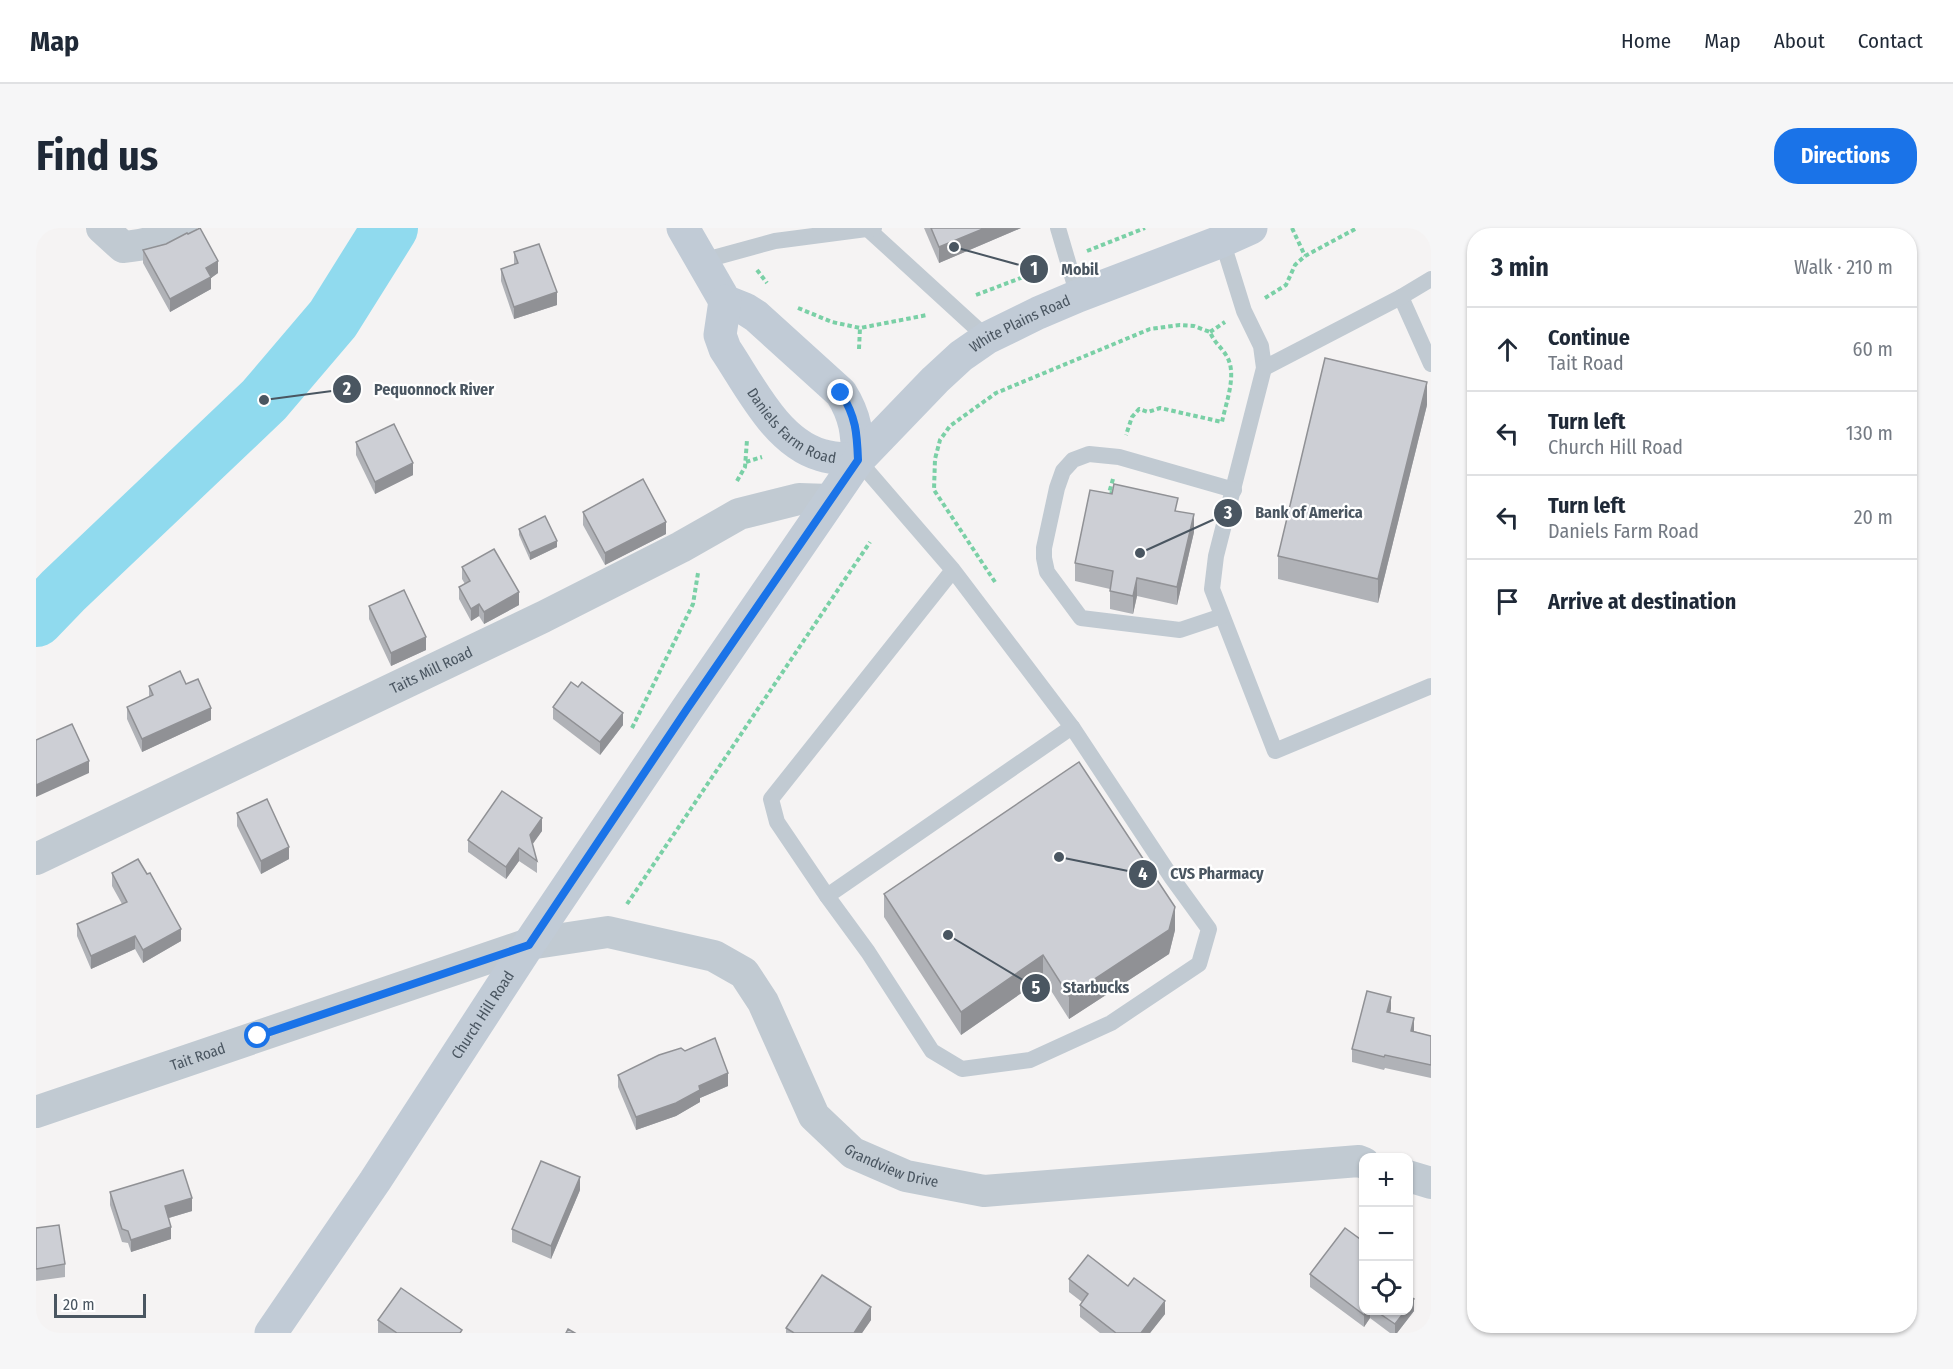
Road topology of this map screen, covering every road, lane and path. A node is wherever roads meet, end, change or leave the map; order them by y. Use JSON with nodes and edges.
{"nodes":[{"id":1,"x":102,"y":228,"type":"edge"},
{"id":2,"x":180,"y":228,"type":"edge"},
{"id":3,"x":683,"y":228,"type":"edge"},
{"id":4,"x":1058,"y":228,"type":"edge"},
{"id":5,"x":1292,"y":228,"type":"edge"},
{"id":6,"x":1357,"y":228,"type":"edge"},
{"id":7,"x":872,"y":229,"type":"edge"},
{"id":8,"x":1230,"y":232,"type":"edge"},
{"id":9,"x":1305,"y":256,"type":"junction"},
{"id":10,"x":702,"y":261,"type":"junction"},
{"id":11,"x":1431,"y":279,"type":"edge"},
{"id":12,"x":1286,"y":285,"type":"dead end"},
{"id":13,"x":1078,"y":296,"type":"junction"},
{"id":14,"x":1401,"y":297,"type":"junction"},
{"id":15,"x":725,"y":301,"type":"junction"},
{"id":16,"x":860,"y":328,"type":"dead end"},
{"id":17,"x":987,"y":338,"type":"junction"},
{"id":18,"x":859,"y":349,"type":"dead end"},
{"id":19,"x":1431,"y":364,"type":"edge"},
{"id":20,"x":1264,"y":368,"type":"junction"},
{"id":21,"x":746,"y":436,"type":"dead end"},
{"id":22,"x":762,"y":457,"type":"dead end"},
{"id":23,"x":858,"y":460,"type":"junction"},
{"id":24,"x":746,"y":462,"type":"junction"},
{"id":25,"x":734,"y":486,"type":"dead end"},
{"id":26,"x":1234,"y":490,"type":"junction"},
{"id":27,"x":830,"y":500,"type":"junction"},
{"id":28,"x":870,"y":542,"type":"dead end"},
{"id":29,"x":700,"y":566,"type":"dead end"},
{"id":30,"x":953,"y":570,"type":"junction"},
{"id":31,"x":1222,"y":616,"type":"junction"},
{"id":32,"x":1431,"y":686,"type":"edge"},
{"id":33,"x":1072,"y":727,"type":"junction"},
{"id":34,"x":631,"y":730,"type":"dead end"},
{"id":35,"x":36,"y":859,"type":"edge"},
{"id":36,"x":827,"y":896,"type":"junction"},
{"id":37,"x":608,"y":932,"type":"junction"},
{"id":38,"x":529,"y":945,"type":"junction"},
{"id":39,"x":36,"y":1112,"type":"edge"},
{"id":40,"x":1359,"y":1161,"type":"edge"},
{"id":41,"x":1413,"y":1178,"type":"edge"},
{"id":42,"x":1431,"y":1183,"type":"edge"},
{"id":43,"x":271,"y":1333,"type":"edge"}],
"edges":[{"from":1,"to":2,"type":"street"},
{"from":3,"to":10,"type":"main road"},
{"from":4,"to":13,"type":"lane"},
{"from":5,"to":9,"type":"path"},
{"from":6,"to":9,"type":"path"},
{"from":7,"to":10,"type":"lane"},
{"from":7,"to":17,"type":"lane"},
{"from":8,"to":13,"type":"main road","name":"White Plains Road"},
{"from":8,"to":20,"type":"lane"},
{"from":9,"to":12,"type":"path"},
{"from":10,"to":15,"type":"main road"},
{"from":11,"to":14,"type":"lane"},
{"from":13,"to":17,"type":"main road","name":"White Plains Road"},
{"from":14,"to":19,"type":"lane"},
{"from":14,"to":20,"type":"lane"},
{"from":15,"to":23,"type":"main road","name":"Daniels Farm Road"},
{"from":15,"to":23,"type":"main road","name":"Daniels Farm Road"},
{"from":16,"to":18,"type":"path"},
{"from":17,"to":23,"type":"main road","name":"White Plains Road"},
{"from":20,"to":26,"type":"lane"},
{"from":21,"to":24,"type":"path"},
{"from":22,"to":24,"type":"path"},
{"from":23,"to":27,"type":"main road","name":"Church Hill Road"},
{"from":23,"to":30,"type":"lane"},
{"from":24,"to":25,"type":"path"},
{"from":26,"to":31,"type":"lane"},
{"from":26,"to":31,"type":"lane"},
{"from":27,"to":35,"type":"street","name":"Taits Mill Road"},
{"from":27,"to":38,"type":"main road","name":"Church Hill Road"},
{"from":28,"to":37,"type":"path"},
{"from":29,"to":34,"type":"path"},
{"from":30,"to":33,"type":"lane"},
{"from":30,"to":36,"type":"lane"},
{"from":31,"to":32,"type":"lane"},
{"from":33,"to":36,"type":"lane"},
{"from":33,"to":36,"type":"lane"},
{"from":37,"to":38,"type":"street","name":"Grandview Drive"},
{"from":37,"to":40,"type":"street","name":"Grandview Drive"},
{"from":38,"to":39,"type":"street","name":"Tait Road"},
{"from":38,"to":43,"type":"main road","name":"Church Hill Road"},
{"from":41,"to":42,"type":"street"}]}
